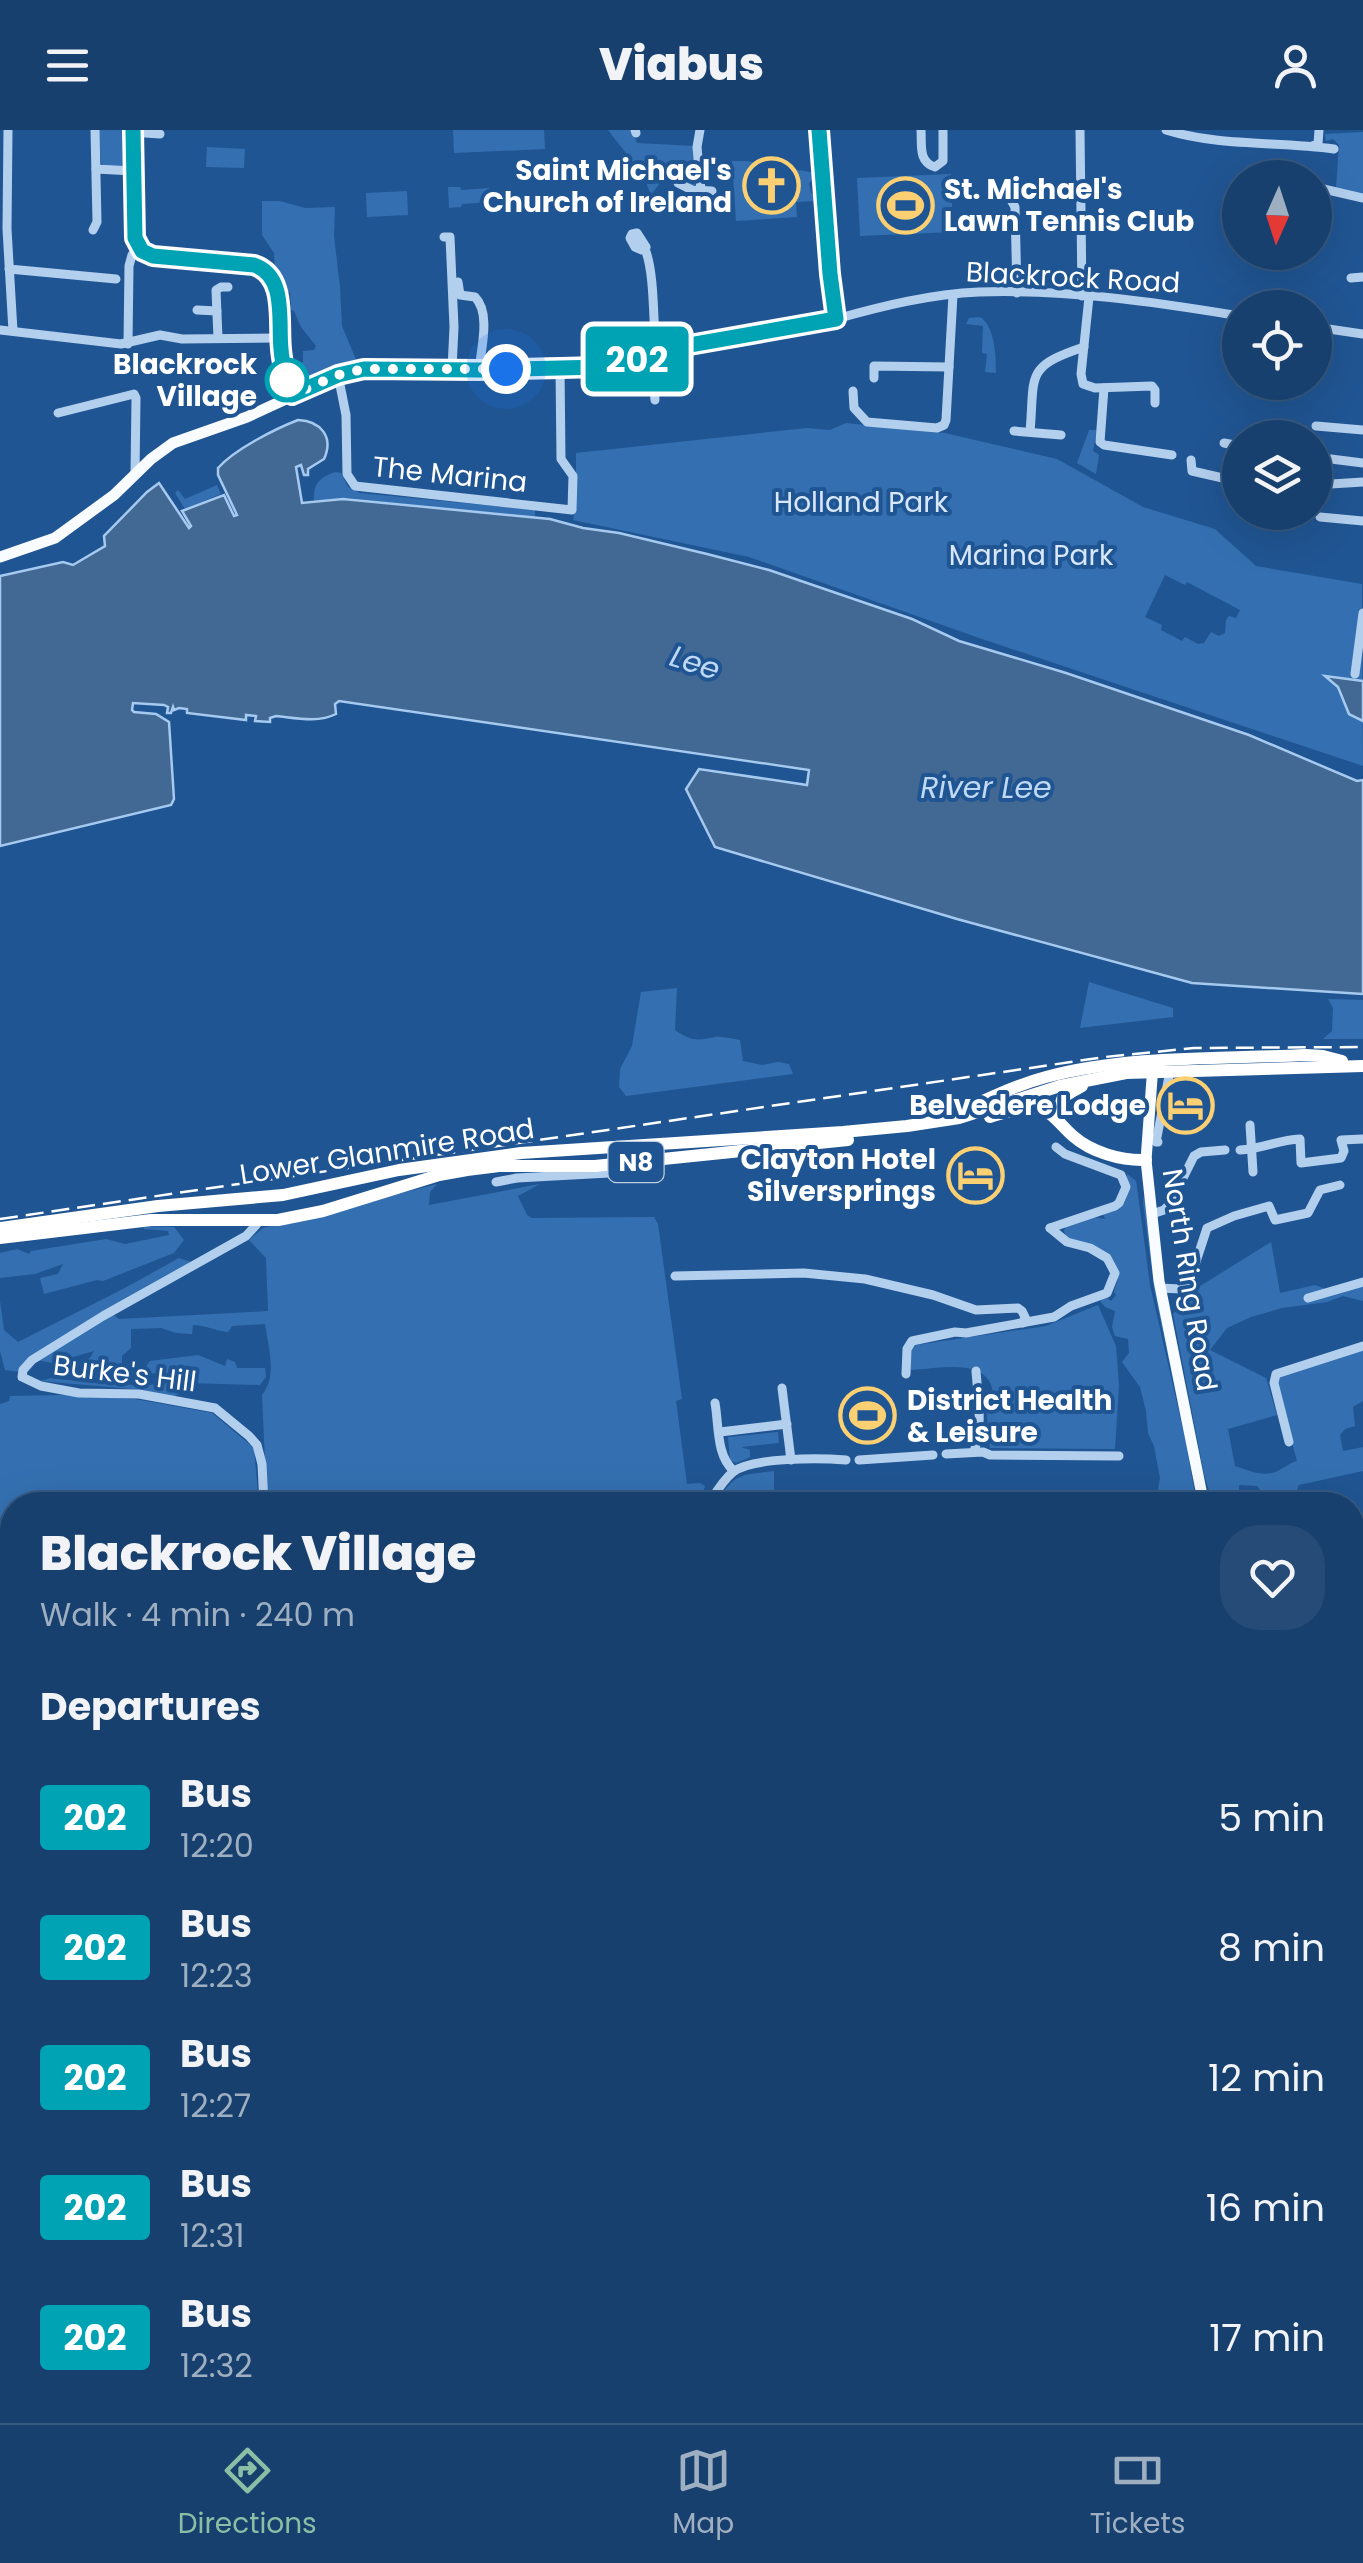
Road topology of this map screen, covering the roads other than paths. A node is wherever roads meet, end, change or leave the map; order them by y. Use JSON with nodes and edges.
{"nodes":[{"id":1,"x":8,"y":130,"type":"edge"},
{"id":2,"x":95,"y":130,"type":"edge"},
{"id":3,"x":133,"y":130,"type":"edge"},
{"id":4,"x":700,"y":130,"type":"edge"},
{"id":5,"x":820,"y":130,"type":"edge"},
{"id":6,"x":921,"y":130,"type":"edge"},
{"id":7,"x":944,"y":130,"type":"edge"},
{"id":8,"x":1080,"y":130,"type":"edge"},
{"id":9,"x":1166,"y":130,"type":"edge"},
{"id":10,"x":1240,"y":130,"type":"edge"},
{"id":11,"x":1319,"y":130,"type":"edge"},
{"id":12,"x":1241,"y":143,"type":"junction"},
{"id":13,"x":1312,"y":146,"type":"junction"},
{"id":14,"x":1334,"y":149,"type":"dead end"},
{"id":15,"x":96,"y":170,"type":"junction"},
{"id":16,"x":133,"y":171,"type":"junction"},
{"id":17,"x":681,"y":177,"type":"dead end"},
{"id":18,"x":1332,"y":191,"type":"edge"},
{"id":19,"x":1363,"y":198,"type":"edge"},
{"id":20,"x":4,"y":199,"type":"edge"},
{"id":21,"x":1011,"y":200,"type":"dead end"},
{"id":22,"x":93,"y":230,"type":"dead end"},
{"id":23,"x":444,"y":237,"type":"dead end"},
{"id":24,"x":140,"y":248,"type":"junction"},
{"id":25,"x":456,"y":249,"type":"dead end"},
{"id":26,"x":644,"y":249,"type":"dead end"},
{"id":27,"x":6,"y":265,"type":"edge"},
{"id":28,"x":1363,"y":277,"type":"edge"},
{"id":29,"x":116,"y":278,"type":"dead end"},
{"id":30,"x":1351,"y":278,"type":"dead end"},
{"id":31,"x":228,"y":287,"type":"dead end"},
{"id":32,"x":1017,"y":293,"type":"junction"},
{"id":33,"x":953,"y":294,"type":"junction"},
{"id":34,"x":1085,"y":297,"type":"junction"},
{"id":35,"x":197,"y":310,"type":"dead end"},
{"id":36,"x":217,"y":311,"type":"junction"},
{"id":37,"x":1222,"y":313,"type":"edge"},
{"id":38,"x":836,"y":319,"type":"junction"},
{"id":39,"x":0,"y":330,"type":"edge"},
{"id":40,"x":1332,"y":330,"type":"edge"},
{"id":41,"x":13,"y":331,"type":"junction"},
{"id":42,"x":1363,"y":334,"type":"edge"},
{"id":43,"x":218,"y":338,"type":"junction"},
{"id":44,"x":280,"y":338,"type":"junction"},
{"id":45,"x":128,"y":344,"type":"junction"},
{"id":46,"x":1084,"y":347,"type":"junction"},
{"id":47,"x":654,"y":354,"type":"junction"},
{"id":48,"x":560,"y":367,"type":"junction"},
{"id":49,"x":950,"y":368,"type":"junction"},
{"id":50,"x":452,"y":369,"type":"junction"},
{"id":51,"x":479,"y":370,"type":"junction"},
{"id":52,"x":338,"y":375,"type":"junction"},
{"id":53,"x":874,"y":378,"type":"dead end"},
{"id":54,"x":1104,"y":388,"type":"junction"},
{"id":55,"x":853,"y":391,"type":"dead end"},
{"id":56,"x":292,"y":395,"type":"junction"},
{"id":57,"x":655,"y":400,"type":"dead end"},
{"id":58,"x":1154,"y":402,"type":"dead end"},
{"id":59,"x":58,"y":412,"type":"dead end"},
{"id":60,"x":1332,"y":427,"type":"edge"},
{"id":61,"x":1363,"y":430,"type":"edge"},
{"id":62,"x":1014,"y":431,"type":"dead end"},
{"id":63,"x":1030,"y":432,"type":"junction"},
{"id":64,"x":1062,"y":435,"type":"dead end"},
{"id":65,"x":1172,"y":455,"type":"dead end"},
{"id":66,"x":1332,"y":459,"type":"edge"},
{"id":67,"x":1191,"y":460,"type":"dead end"},
{"id":68,"x":1363,"y":463,"type":"edge"},
{"id":69,"x":136,"y":475,"type":"junction"},
{"id":70,"x":1222,"y":477,"type":"edge"},
{"id":71,"x":1363,"y":482,"type":"edge"},
{"id":72,"x":1332,"y":484,"type":"edge"},
{"id":73,"x":1332,"y":518,"type":"edge"},
{"id":74,"x":1363,"y":520,"type":"edge"},
{"id":75,"x":0,"y":557,"type":"edge"},
{"id":76,"x":1363,"y":614,"type":"edge"},
{"id":77,"x":1355,"y":674,"type":"dead end"},
{"id":78,"x":1153,"y":1062,"type":"junction"},
{"id":79,"x":1348,"y":1066,"type":"junction"},
{"id":80,"x":1363,"y":1066,"type":"edge"},
{"id":81,"x":1170,"y":1072,"type":"junction"},
{"id":82,"x":1136,"y":1074,"type":"junction"},
{"id":83,"x":1086,"y":1084,"type":"junction"},
{"id":84,"x":937,"y":1121,"type":"junction"},
{"id":85,"x":1060,"y":1121,"type":"junction"},
{"id":86,"x":960,"y":1124,"type":"junction"},
{"id":87,"x":1250,"y":1124,"type":"dead end"},
{"id":88,"x":1363,"y":1139,"type":"edge"},
{"id":89,"x":1153,"y":1140,"type":"junction"},
{"id":90,"x":1056,"y":1147,"type":"dead end"},
{"id":91,"x":1246,"y":1149,"type":"junction"},
{"id":92,"x":1225,"y":1150,"type":"dead end"},
{"id":93,"x":1146,"y":1160,"type":"junction"},
{"id":94,"x":543,"y":1172,"type":"junction"},
{"id":95,"x":1253,"y":1172,"type":"dead end"},
{"id":96,"x":609,"y":1173,"type":"dead end"},
{"id":97,"x":496,"y":1182,"type":"dead end"},
{"id":98,"x":1340,"y":1185,"type":"dead end"},
{"id":99,"x":1152,"y":1214,"type":"junction"},
{"id":100,"x":257,"y":1221,"type":"junction"},
{"id":101,"x":0,"y":1228,"type":"edge"},
{"id":102,"x":0,"y":1238,"type":"edge"},
{"id":103,"x":675,"y":1276,"type":"dead end"},
{"id":104,"x":1363,"y":1282,"type":"edge"},
{"id":105,"x":1160,"y":1288,"type":"junction"},
{"id":106,"x":1308,"y":1298,"type":"dead end"},
{"id":107,"x":1023,"y":1323,"type":"junction"},
{"id":108,"x":1363,"y":1346,"type":"edge"},
{"id":109,"x":976,"y":1371,"type":"dead end"},
{"id":110,"x":906,"y":1374,"type":"dead end"},
{"id":111,"x":782,"y":1388,"type":"dead end"},
{"id":112,"x":992,"y":1388,"type":"dead end"},
{"id":113,"x":977,"y":1389,"type":"junction"},
{"id":114,"x":715,"y":1403,"type":"dead end"},
{"id":115,"x":787,"y":1424,"type":"junction"},
{"id":116,"x":720,"y":1432,"type":"junction"},
{"id":117,"x":1102,"y":1441,"type":"dead end"},
{"id":118,"x":1289,"y":1442,"type":"dead end"},
{"id":119,"x":974,"y":1452,"type":"junction"},
{"id":120,"x":946,"y":1454,"type":"dead end"},
{"id":121,"x":933,"y":1455,"type":"dead end"},
{"id":122,"x":1102,"y":1456,"type":"junction"},
{"id":123,"x":1119,"y":1456,"type":"dead end"},
{"id":124,"x":791,"y":1460,"type":"junction"},
{"id":125,"x":846,"y":1460,"type":"dead end"},
{"id":126,"x":859,"y":1460,"type":"dead end"},
{"id":127,"x":734,"y":1471,"type":"junction"},
{"id":128,"x":263,"y":1492,"type":"edge"},
{"id":129,"x":718,"y":1492,"type":"edge"},
{"id":130,"x":1201,"y":1492,"type":"edge"}],
"edges":[{"from":1,"to":20,"type":"street"},
{"from":2,"to":15,"type":"street"},
{"from":3,"to":16,"type":"street"},
{"from":4,"to":17,"type":"street"},
{"from":5,"to":38,"type":"main road"},
{"from":6,"to":7,"type":"street"},
{"from":8,"to":34,"type":"street"},
{"from":9,"to":12,"type":"street"},
{"from":10,"to":12,"type":"street"},
{"from":11,"to":13,"type":"street"},
{"from":12,"to":13,"type":"street"},
{"from":13,"to":14,"type":"street"},
{"from":15,"to":16,"type":"street"},
{"from":15,"to":22,"type":"street"},
{"from":16,"to":24,"type":"street"},
{"from":18,"to":19,"type":"street"},
{"from":20,"to":27,"type":"street"},
{"from":21,"to":32,"type":"street"},
{"from":23,"to":50,"type":"street"},
{"from":24,"to":44,"type":"street"},
{"from":24,"to":45,"type":"street"},
{"from":25,"to":51,"type":"street"},
{"from":26,"to":47,"type":"street"},
{"from":27,"to":29,"type":"street"},
{"from":27,"to":41,"type":"street"},
{"from":28,"to":30,"type":"street"},
{"from":31,"to":36,"type":"street"},
{"from":32,"to":33,"type":"street","name":"Blackrock Road"},
{"from":32,"to":34,"type":"street","name":"Blackrock Road"},
{"from":33,"to":38,"type":"street","name":"Blackrock Road"},
{"from":33,"to":49,"type":"street"},
{"from":34,"to":37,"type":"street","name":"Blackrock Road"},
{"from":34,"to":46,"type":"street"},
{"from":35,"to":36,"type":"street"},
{"from":36,"to":43,"type":"street"},
{"from":38,"to":47,"type":"main road","name":"Blackrock Road"},
{"from":39,"to":41,"type":"street"},
{"from":40,"to":42,"type":"street"},
{"from":41,"to":45,"type":"street"},
{"from":43,"to":44,"type":"street"},
{"from":43,"to":45,"type":"street"},
{"from":44,"to":56,"type":"street"},
{"from":46,"to":54,"type":"street"},
{"from":46,"to":63,"type":"street"},
{"from":47,"to":48,"type":"main road","name":"Blackrock Road"},
{"from":47,"to":57,"type":"street"},
{"from":48,"to":51,"type":"main road","name":"Blackrock Road"},
{"from":48,"to":52,"type":"street","name":"The Marina"},
{"from":49,"to":53,"type":"street"},
{"from":49,"to":55,"type":"street"},
{"from":50,"to":51,"type":"main road","name":"Blackrock Road"},
{"from":50,"to":52,"type":"main road","name":"Blackrock Road"},
{"from":52,"to":56,"type":"main road","name":"Blackrock Road"},
{"from":54,"to":58,"type":"street"},
{"from":54,"to":65,"type":"street"},
{"from":56,"to":69,"type":"main road","name":"Blackrock Road"},
{"from":59,"to":69,"type":"street"},
{"from":60,"to":61,"type":"street"},
{"from":62,"to":63,"type":"street"},
{"from":63,"to":64,"type":"street"},
{"from":66,"to":68,"type":"street"},
{"from":67,"to":70,"type":"street"},
{"from":69,"to":75,"type":"main road","name":"Blackrock Road"},
{"from":71,"to":72,"type":"street"},
{"from":73,"to":74,"type":"street"},
{"from":76,"to":77,"type":"street"},
{"from":78,"to":79,"type":"highway"},
{"from":78,"to":84,"type":"highway"},
{"from":78,"to":89,"type":"main road","name":"North Ring Road"},
{"from":79,"to":80,"type":"highway","name":"Lower Glanmire Road","number":"N8"},
{"from":79,"to":81,"type":"highway","name":"Lower Glanmire Road","number":"N8"},
{"from":81,"to":82,"type":"highway","name":"Lower Glanmire Road","number":"N8"},
{"from":81,"to":89,"type":"street"},
{"from":82,"to":83,"type":"highway","name":"Lower Glanmire Road","number":"N8"},
{"from":82,"to":84,"type":"highway","name":"Lower Glanmire Road","number":"N8"},
{"from":83,"to":85,"type":"highway"},
{"from":83,"to":86,"type":"highway","name":"Lower Glanmire Road","number":"N8"},
{"from":84,"to":101,"type":"highway","name":"Lower Glanmire Road","number":"N8"},
{"from":85,"to":86,"type":"highway","number":"N8"},
{"from":85,"to":93,"type":"highway","number":"N8"},
{"from":86,"to":94,"type":"highway","name":"Lower Glanmire Road","number":"N8"},
{"from":87,"to":91,"type":"street"},
{"from":88,"to":91,"type":"street"},
{"from":89,"to":93,"type":"main road","name":"North Ring Road"},
{"from":90,"to":107,"type":"street"},
{"from":91,"to":95,"type":"street"},
{"from":92,"to":99,"type":"street"},
{"from":93,"to":99,"type":"main road","name":"North Ring Road"},
{"from":94,"to":96,"type":"street"},
{"from":94,"to":97,"type":"street"},
{"from":94,"to":100,"type":"highway","name":"Lower Glanmire Road","number":"N8"},
{"from":98,"to":105,"type":"street"},
{"from":99,"to":105,"type":"main road","name":"North Ring Road"},
{"from":100,"to":102,"type":"highway","name":"Lower Glanmire Road","number":"N8"},
{"from":100,"to":128,"type":"street","name":"Burke's Hill"},
{"from":103,"to":107,"type":"street"},
{"from":104,"to":106,"type":"street"},
{"from":105,"to":130,"type":"main road","name":"North Ring Road"},
{"from":107,"to":110,"type":"street"},
{"from":108,"to":118,"type":"street"},
{"from":109,"to":113,"type":"street"},
{"from":111,"to":115,"type":"street"},
{"from":112,"to":113,"type":"street"},
{"from":113,"to":119,"type":"street"},
{"from":114,"to":116,"type":"street"},
{"from":115,"to":116,"type":"street"},
{"from":115,"to":124,"type":"street"},
{"from":116,"to":127,"type":"street"},
{"from":117,"to":122,"type":"street"},
{"from":119,"to":120,"type":"street"},
{"from":119,"to":122,"type":"street"},
{"from":121,"to":126,"type":"street"},
{"from":122,"to":123,"type":"street"},
{"from":124,"to":125,"type":"street"},
{"from":124,"to":127,"type":"street"},
{"from":127,"to":129,"type":"street"}]}
